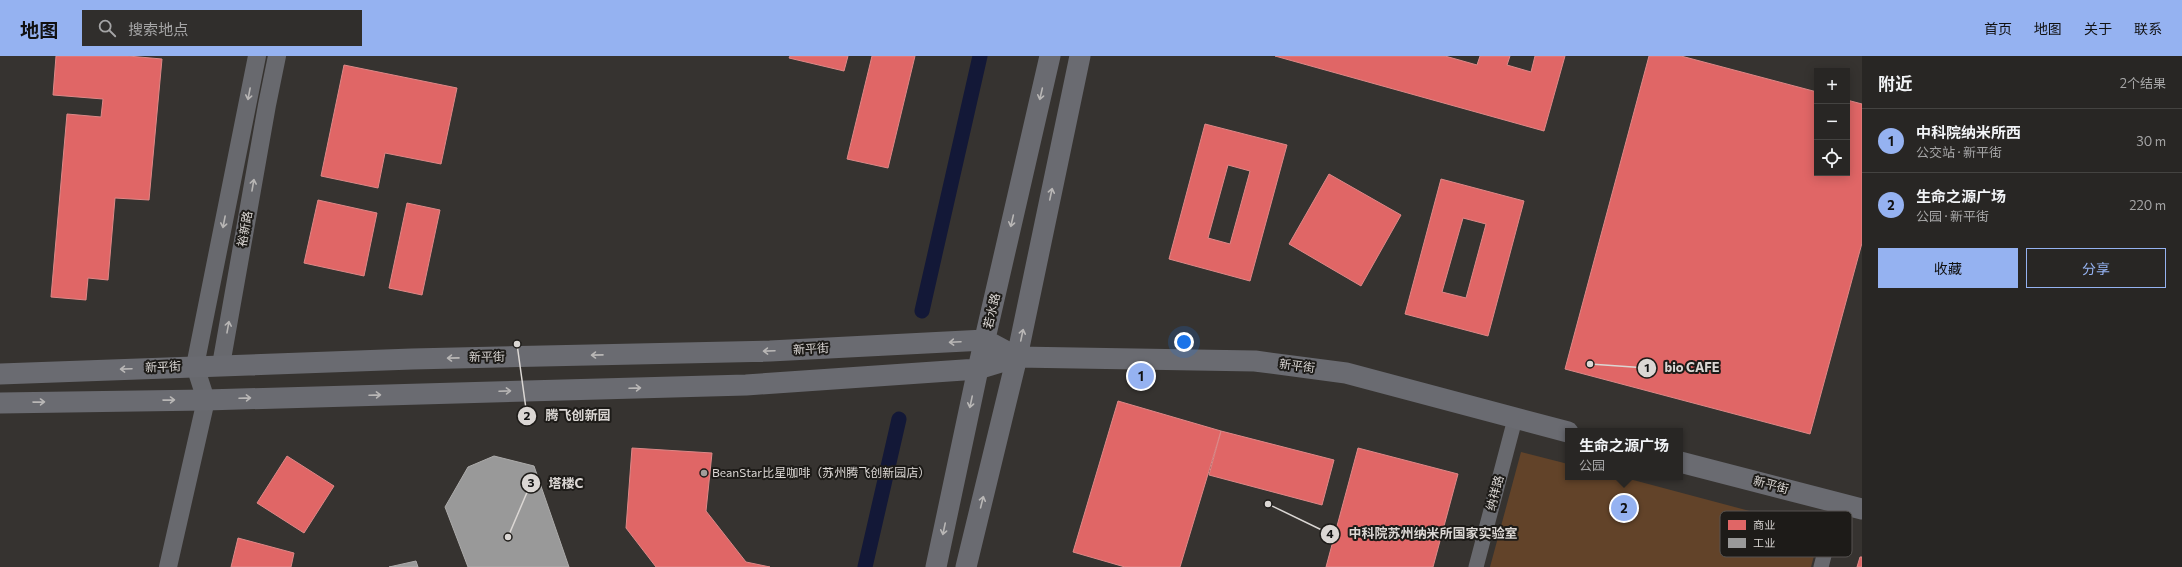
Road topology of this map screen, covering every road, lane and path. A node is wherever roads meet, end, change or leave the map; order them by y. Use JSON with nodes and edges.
{"nodes":[{"id":1,"x":257,"y":56,"type":"edge"},
{"id":2,"x":278,"y":56,"type":"edge"},
{"id":3,"x":1050,"y":56,"type":"edge"},
{"id":4,"x":1080,"y":56,"type":"edge"},
{"id":5,"x":985,"y":340,"type":"junction"},
{"id":6,"x":1017,"y":357,"type":"junction"},
{"id":7,"x":221,"y":365,"type":"junction"},
{"id":8,"x":195,"y":366,"type":"junction"},
{"id":9,"x":978,"y":369,"type":"junction"},
{"id":10,"x":0,"y":374,"type":"edge"},
{"id":11,"x":206,"y":400,"type":"junction"},
{"id":12,"x":0,"y":403,"type":"edge"},
{"id":13,"x":1515,"y":419,"type":"junction"},
{"id":14,"x":1565,"y":431,"type":"edge"},
{"id":15,"x":1683,"y":463,"type":"edge"},
{"id":16,"x":1838,"y":503,"type":"junction"},
{"id":17,"x":1862,"y":509,"type":"edge"},
{"id":18,"x":1836,"y":511,"type":"edge"},
{"id":19,"x":1824,"y":557,"type":"edge"},
{"id":20,"x":168,"y":567,"type":"edge"},
{"id":21,"x":936,"y":567,"type":"edge"},
{"id":22,"x":966,"y":567,"type":"edge"},
{"id":23,"x":1476,"y":567,"type":"edge"},
{"id":24,"x":1821,"y":567,"type":"edge"}],
"edges":[{"from":1,"to":8,"type":"street","name":"裕新路","one_way":true},
{"from":7,"to":2,"type":"street","name":"裕新路","one_way":true},
{"from":3,"to":5,"type":"main road","name":"若水路","one_way":true},
{"from":6,"to":4,"type":"main road","one_way":true},
{"from":5,"to":6,"type":"main road","name":"新平街"},
{"from":5,"to":7,"type":"main road","name":"新平街","one_way":true},
{"from":5,"to":9,"type":"main road","name":"若水路"},
{"from":6,"to":9,"type":"main road","name":"新平街"},
{"from":6,"to":13,"type":"main road","name":"新平街"},
{"from":22,"to":6,"type":"main road","one_way":true},
{"from":7,"to":8,"type":"main road","name":"新平街"},
{"from":7,"to":11,"type":"main road","name":"裕新路"},
{"from":8,"to":10,"type":"main road","name":"新平街","one_way":true},
{"from":8,"to":11,"type":"street","name":"裕新路"},
{"from":11,"to":9,"type":"main road","name":"新平街","one_way":true},
{"from":9,"to":21,"type":"main road","name":"若水路","one_way":true},
{"from":12,"to":11,"type":"main road","name":"新平街","one_way":true},
{"from":11,"to":20,"type":"street","name":"裕新路"},
{"from":13,"to":14,"type":"main road","name":"新平街"},
{"from":13,"to":23,"type":"street","name":"纳祥路"},
{"from":15,"to":16,"type":"main road","name":"新平街"},
{"from":16,"to":17,"type":"main road","name":"新平街"},
{"from":16,"to":18,"type":"street"},
{"from":19,"to":24,"type":"street"}]}
